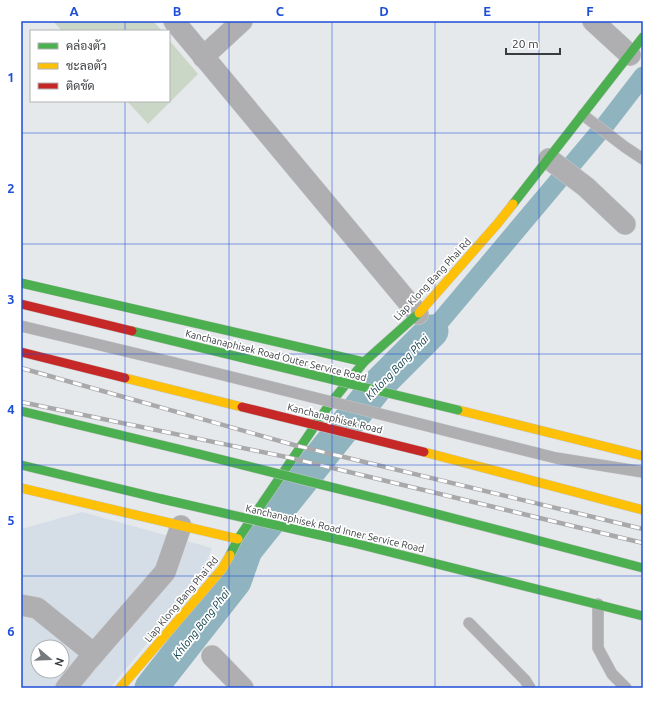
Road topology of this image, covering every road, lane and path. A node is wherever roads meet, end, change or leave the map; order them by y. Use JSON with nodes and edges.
{"nodes":[{"id":1,"x":174,"y":21,"type":"edge"},
{"id":2,"x":242,"y":21,"type":"edge"},
{"id":3,"x":593,"y":21,"type":"edge"},
{"id":4,"x":643,"y":37,"type":"edge"},
{"id":5,"x":630,"y":54,"type":"junction"},
{"id":6,"x":204,"y":57,"type":"junction"},
{"id":7,"x":583,"y":115,"type":"junction"},
{"id":8,"x":643,"y":159,"type":"edge"},
{"id":9,"x":553,"y":162,"type":"junction"},
{"id":10,"x":625,"y":224,"type":"dead end"},
{"id":11,"x":21,"y":283,"type":"edge"},
{"id":12,"x":21,"y":304,"type":"edge"},
{"id":13,"x":418,"y":314,"type":"junction"},
{"id":14,"x":21,"y":326,"type":"edge"},
{"id":15,"x":21,"y":352,"type":"edge"},
{"id":16,"x":364,"y":362,"type":"junction"},
{"id":17,"x":21,"y":411,"type":"edge"},
{"id":18,"x":643,"y":456,"type":"edge"},
{"id":19,"x":21,"y":465,"type":"edge"},
{"id":20,"x":643,"y":472,"type":"edge"},
{"id":21,"x":21,"y":488,"type":"edge"},
{"id":22,"x":643,"y":510,"type":"edge"},
{"id":23,"x":181,"y":526,"type":"junction"},
{"id":24,"x":238,"y":539,"type":"junction"},
{"id":25,"x":643,"y":568,"type":"edge"},
{"id":26,"x":598,"y":604,"type":"junction"},
{"id":27,"x":21,"y":605,"type":"edge"},
{"id":28,"x":643,"y":616,"type":"edge"},
{"id":29,"x":469,"y":623,"type":"dead end"},
{"id":30,"x":94,"y":654,"type":"junction"},
{"id":31,"x":212,"y":656,"type":"dead end"},
{"id":32,"x":66,"y":688,"type":"edge"},
{"id":33,"x":120,"y":688,"type":"edge"},
{"id":34,"x":243,"y":688,"type":"edge"},
{"id":35,"x":530,"y":688,"type":"edge"},
{"id":36,"x":626,"y":688,"type":"edge"}],
"edges":[{"from":1,"to":6,"type":"street"},
{"from":2,"to":6,"type":"street"},
{"from":3,"to":5,"type":"street"},
{"from":4,"to":5,"type":"main road","name":"Liap Klong Bang Phai Rd"},
{"from":5,"to":7,"type":"main road","name":"Liap Klong Bang Phai Rd"},
{"from":6,"to":13,"type":"street"},
{"from":7,"to":8,"type":"lane"},
{"from":7,"to":9,"type":"main road","name":"Liap Klong Bang Phai Rd"},
{"from":9,"to":10,"type":"street"},
{"from":9,"to":13,"type":"main road","name":"Liap Klong Bang Phai Rd"},
{"from":11,"to":16,"type":"main road"},
{"from":12,"to":18,"type":"main road","name":"Kanchanaphisek Road Outer Service Road","bridge":true},
{"from":13,"to":16,"type":"main road","name":"Liap Klong Bang Phai Rd"},
{"from":14,"to":20,"type":"lane","bridge":true},
{"from":15,"to":22,"type":"main road","name":"Kanchanaphisek Road","bridge":true},
{"from":16,"to":24,"type":"main road","name":"Liap Klong Bang Phai Rd"},
{"from":17,"to":25,"type":"main road","bridge":true},
{"from":19,"to":26,"type":"main road","name":"Kanchanaphisek Road Inner Service Road","bridge":true},
{"from":21,"to":23,"type":"main road"},
{"from":23,"to":24,"type":"main road"},
{"from":23,"to":30,"type":"street"},
{"from":24,"to":33,"type":"main road","name":"Liap Klong Bang Phai Rd"},
{"from":26,"to":28,"type":"main road","name":"Kanchanaphisek Road Inner Service Road"},
{"from":26,"to":36,"type":"lane"},
{"from":27,"to":30,"type":"street"},
{"from":29,"to":35,"type":"lane"},
{"from":30,"to":32,"type":"street"},
{"from":31,"to":34,"type":"street"}]}
